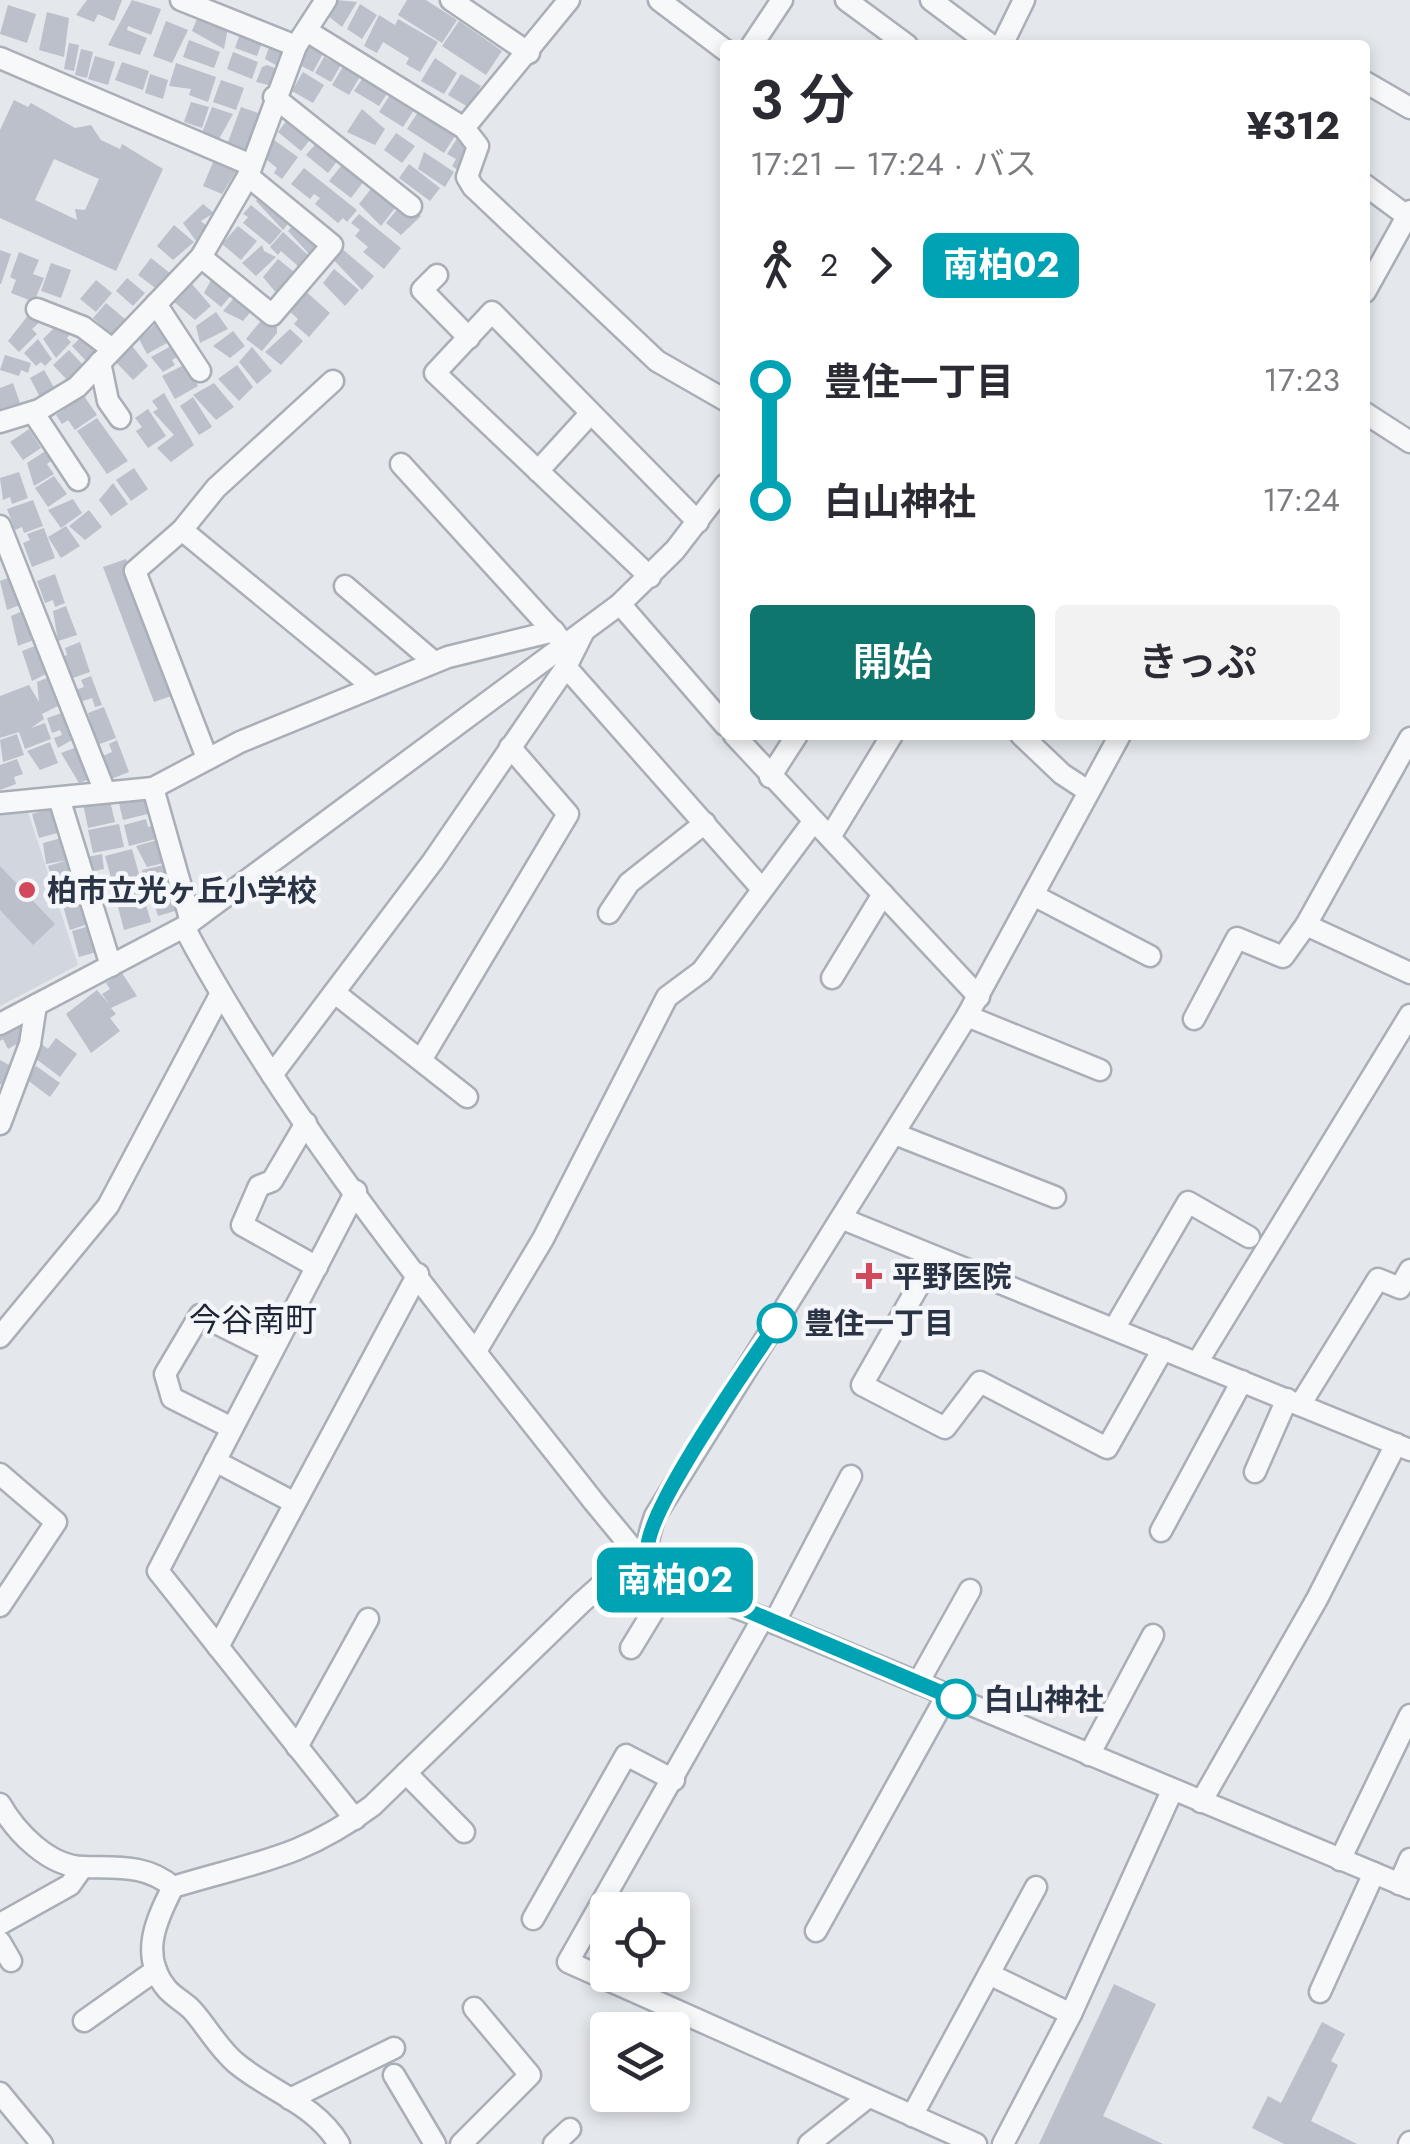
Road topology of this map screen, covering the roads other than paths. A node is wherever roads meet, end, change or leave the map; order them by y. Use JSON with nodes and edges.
{"nodes":[{"id":1,"x":181,"y":0,"type":"edge"},
{"id":2,"x":326,"y":0,"type":"edge"},
{"id":3,"x":452,"y":0,"type":"edge"},
{"id":4,"x":569,"y":0,"type":"edge"},
{"id":5,"x":661,"y":0,"type":"edge"},
{"id":6,"x":782,"y":0,"type":"edge"},
{"id":7,"x":846,"y":0,"type":"edge"},
{"id":8,"x":931,"y":0,"type":"edge"},
{"id":9,"x":1024,"y":0,"type":"edge"},
{"id":10,"x":302,"y":38,"type":"junction"},
{"id":11,"x":755,"y":40,"type":"edge"},
{"id":12,"x":900,"y":40,"type":"edge"},
{"id":13,"x":984,"y":40,"type":"edge"},
{"id":14,"x":1004,"y":40,"type":"edge"},
{"id":15,"x":720,"y":46,"type":"edge"},
{"id":16,"x":529,"y":53,"type":"junction"},
{"id":17,"x":0,"y":58,"type":"edge"},
{"id":18,"x":1370,"y":85,"type":"edge"},
{"id":19,"x":274,"y":97,"type":"junction"},
{"id":20,"x":1410,"y":108,"type":"edge"},
{"id":21,"x":464,"y":128,"type":"junction"},
{"id":22,"x":249,"y":171,"type":"junction"},
{"id":23,"x":1370,"y":188,"type":"edge"},
{"id":24,"x":411,"y":206,"type":"dead end"},
{"id":25,"x":1409,"y":213,"type":"edge"},
{"id":26,"x":201,"y":257,"type":"junction"},
{"id":27,"x":436,"y":274,"type":"dead end"},
{"id":28,"x":1370,"y":283,"type":"edge"},
{"id":29,"x":156,"y":304,"type":"junction"},
{"id":30,"x":36,"y":309,"type":"dead end"},
{"id":31,"x":469,"y":338,"type":"junction"},
{"id":32,"x":106,"y":356,"type":"junction"},
{"id":33,"x":200,"y":371,"type":"dead end"},
{"id":34,"x":332,"y":380,"type":"dead end"},
{"id":35,"x":720,"y":397,"type":"edge"},
{"id":36,"x":33,"y":412,"type":"junction"},
{"id":37,"x":590,"y":414,"type":"junction"},
{"id":38,"x":1370,"y":416,"type":"edge"},
{"id":39,"x":120,"y":418,"type":"dead end"},
{"id":40,"x":0,"y":422,"type":"edge"},
{"id":41,"x":1410,"y":442,"type":"edge"},
{"id":42,"x":400,"y":464,"type":"dead end"},
{"id":43,"x":538,"y":471,"type":"junction"},
{"id":44,"x":78,"y":480,"type":"dead end"},
{"id":45,"x":720,"y":493,"type":"edge"},
{"id":46,"x":698,"y":522,"type":"junction"},
{"id":47,"x":0,"y":526,"type":"edge"},
{"id":48,"x":182,"y":530,"type":"junction"},
{"id":49,"x":650,"y":576,"type":"junction"},
{"id":50,"x":345,"y":586,"type":"dead end"},
{"id":51,"x":620,"y":604,"type":"junction"},
{"id":52,"x":585,"y":629,"type":"junction"},
{"id":53,"x":558,"y":637,"type":"junction"},
{"id":54,"x":434,"y":662,"type":"junction"},
{"id":55,"x":566,"y":667,"type":"junction"},
{"id":56,"x":373,"y":686,"type":"junction"},
{"id":57,"x":720,"y":719,"type":"edge"},
{"id":58,"x":1410,"y":738,"type":"edge"},
{"id":59,"x":738,"y":740,"type":"edge"},
{"id":60,"x":794,"y":740,"type":"edge"},
{"id":61,"x":889,"y":740,"type":"edge"},
{"id":62,"x":1026,"y":740,"type":"edge"},
{"id":63,"x":1117,"y":740,"type":"edge"},
{"id":64,"x":510,"y":747,"type":"junction"},
{"id":65,"x":207,"y":758,"type":"junction"},
{"id":66,"x":770,"y":777,"type":"junction"},
{"id":67,"x":154,"y":788,"type":"junction"},
{"id":68,"x":1088,"y":791,"type":"junction"},
{"id":69,"x":105,"y":792,"type":"junction"},
{"id":70,"x":59,"y":798,"type":"junction"},
{"id":71,"x":0,"y":803,"type":"edge"},
{"id":72,"x":812,"y":822,"type":"junction"},
{"id":73,"x":705,"y":823,"type":"junction"},
{"id":74,"x":830,"y":837,"type":"junction"},
{"id":75,"x":762,"y":889,"type":"junction"},
{"id":76,"x":883,"y":894,"type":"junction"},
{"id":77,"x":1033,"y":894,"type":"junction"},
{"id":78,"x":609,"y":913,"type":"dead end"},
{"id":79,"x":188,"y":925,"type":"junction"},
{"id":80,"x":1306,"y":925,"type":"junction"},
{"id":81,"x":1150,"y":956,"type":"dead end"},
{"id":82,"x":111,"y":966,"type":"junction"},
{"id":83,"x":1410,"y":974,"type":"edge"},
{"id":84,"x":832,"y":978,"type":"dead end"},
{"id":85,"x":334,"y":993,"type":"junction"},
{"id":86,"x":220,"y":995,"type":"junction"},
{"id":87,"x":978,"y":996,"type":"junction"},
{"id":88,"x":36,"y":1005,"type":"junction"},
{"id":89,"x":1410,"y":1015,"type":"edge"},
{"id":90,"x":968,"y":1016,"type":"junction"},
{"id":91,"x":1194,"y":1019,"type":"dead end"},
{"id":92,"x":0,"y":1024,"type":"edge"},
{"id":93,"x":421,"y":1060,"type":"junction"},
{"id":94,"x":1100,"y":1070,"type":"dead end"},
{"id":95,"x":272,"y":1075,"type":"junction"},
{"id":96,"x":467,"y":1097,"type":"dead end"},
{"id":97,"x":306,"y":1122,"type":"junction"},
{"id":98,"x":0,"y":1124,"type":"edge"},
{"id":99,"x":895,"y":1134,"type":"junction"},
{"id":100,"x":356,"y":1191,"type":"junction"},
{"id":101,"x":1055,"y":1197,"type":"dead end"},
{"id":102,"x":843,"y":1219,"type":"junction"},
{"id":103,"x":1249,"y":1238,"type":"dead end"},
{"id":104,"x":935,"y":1256,"type":"junction"},
{"id":105,"x":317,"y":1267,"type":"junction"},
{"id":106,"x":1410,"y":1270,"type":"edge"},
{"id":107,"x":418,"y":1274,"type":"junction"},
{"id":108,"x":1114,"y":1329,"type":"junction"},
{"id":109,"x":0,"y":1337,"type":"edge"},
{"id":110,"x":1163,"y":1350,"type":"junction"},
{"id":111,"x":272,"y":1351,"type":"junction"},
{"id":112,"x":476,"y":1351,"type":"junction"},
{"id":113,"x":1197,"y":1363,"type":"junction"},
{"id":114,"x":1242,"y":1381,"type":"junction"},
{"id":115,"x":1293,"y":1402,"type":"junction"},
{"id":116,"x":232,"y":1428,"type":"junction"},
{"id":117,"x":1405,"y":1445,"type":"edge"},
{"id":118,"x":215,"y":1461,"type":"junction"},
{"id":119,"x":1254,"y":1472,"type":"dead end"},
{"id":120,"x":0,"y":1474,"type":"edge"},
{"id":121,"x":851,"y":1476,"type":"dead end"},
{"id":122,"x":295,"y":1503,"type":"junction"},
{"id":123,"x":1161,"y":1531,"type":"dead end"},
{"id":124,"x":648,"y":1550,"type":"junction"},
{"id":125,"x":673,"y":1579,"type":"junction"},
{"id":126,"x":970,"y":1590,"type":"dead end"},
{"id":127,"x":0,"y":1606,"type":"edge"},
{"id":128,"x":368,"y":1619,"type":"dead end"},
{"id":129,"x":768,"y":1621,"type":"junction"},
{"id":130,"x":1153,"y":1635,"type":"dead end"},
{"id":131,"x":218,"y":1647,"type":"junction"},
{"id":132,"x":631,"y":1648,"type":"dead end"},
{"id":133,"x":918,"y":1683,"type":"junction"},
{"id":134,"x":947,"y":1695,"type":"junction"},
{"id":135,"x":1410,"y":1715,"type":"edge"},
{"id":136,"x":297,"y":1746,"type":"junction"},
{"id":137,"x":1403,"y":1749,"type":"edge"},
{"id":138,"x":1088,"y":1755,"type":"junction"},
{"id":139,"x":406,"y":1773,"type":"junction"},
{"id":140,"x":674,"y":1780,"type":"junction"},
{"id":141,"x":1172,"y":1791,"type":"junction"},
{"id":142,"x":1201,"y":1802,"type":"junction"},
{"id":143,"x":0,"y":1804,"type":"edge"},
{"id":144,"x":355,"y":1819,"type":"junction"},
{"id":145,"x":464,"y":1832,"type":"dead end"},
{"id":146,"x":1410,"y":1859,"type":"edge"},
{"id":147,"x":1340,"y":1860,"type":"junction"},
{"id":148,"x":82,"y":1868,"type":"junction"},
{"id":149,"x":1374,"y":1873,"type":"junction"},
{"id":150,"x":1404,"y":1886,"type":"edge"},
{"id":151,"x":173,"y":1887,"type":"junction"},
{"id":152,"x":1036,"y":1887,"type":"dead end"},
{"id":153,"x":533,"y":1920,"type":"dead end"},
{"id":154,"x":0,"y":1924,"type":"edge"},
{"id":155,"x":816,"y":1930,"type":"dead end"},
{"id":156,"x":0,"y":1942,"type":"edge"},
{"id":157,"x":11,"y":1961,"type":"dead end"},
{"id":158,"x":156,"y":1970,"type":"junction"},
{"id":159,"x":989,"y":1974,"type":"junction"},
{"id":160,"x":1320,"y":1992,"type":"dead end"},
{"id":161,"x":474,"y":2008,"type":"dead end"},
{"id":162,"x":1071,"y":2014,"type":"junction"},
{"id":163,"x":84,"y":2021,"type":"dead end"},
{"id":164,"x":394,"y":2048,"type":"dead end"},
{"id":165,"x":394,"y":2075,"type":"dead end"},
{"id":166,"x":0,"y":2093,"type":"edge"},
{"id":167,"x":290,"y":2098,"type":"junction"},
{"id":168,"x":867,"y":2098,"type":"junction"},
{"id":169,"x":912,"y":2116,"type":"junction"},
{"id":170,"x":570,"y":2129,"type":"dead end"},
{"id":171,"x":42,"y":2144,"type":"edge"},
{"id":172,"x":339,"y":2144,"type":"edge"},
{"id":173,"x":435,"y":2144,"type":"edge"},
{"id":174,"x":461,"y":2144,"type":"edge"},
{"id":175,"x":554,"y":2144,"type":"edge"},
{"id":176,"x":809,"y":2144,"type":"edge"},
{"id":177,"x":976,"y":2144,"type":"edge"},
{"id":178,"x":1003,"y":2144,"type":"edge"}],
"edges":[{"from":1,"to":10,"type":"street"},
{"from":2,"to":10,"type":"street"},
{"from":3,"to":16,"type":"street"},
{"from":4,"to":16,"type":"street"},
{"from":5,"to":15,"type":"street"},
{"from":6,"to":11,"type":"street"},
{"from":7,"to":12,"type":"street"},
{"from":8,"to":13,"type":"street"},
{"from":9,"to":14,"type":"street"},
{"from":10,"to":19,"type":"street"},
{"from":10,"to":21,"type":"street"},
{"from":16,"to":21,"type":"street"},
{"from":17,"to":22,"type":"street"},
{"from":18,"to":20,"type":"street"},
{"from":19,"to":22,"type":"street"},
{"from":19,"to":24,"type":"street"},
{"from":21,"to":35,"type":"street"},
{"from":22,"to":26,"type":"street"},
{"from":22,"to":26,"type":"street"},
{"from":23,"to":25,"type":"street"},
{"from":25,"to":28,"type":"street"},
{"from":26,"to":29,"type":"street"},
{"from":27,"to":31,"type":"street"},
{"from":29,"to":32,"type":"street"},
{"from":29,"to":33,"type":"street"},
{"from":30,"to":32,"type":"street"},
{"from":31,"to":37,"type":"street"},
{"from":31,"to":43,"type":"street"},
{"from":32,"to":36,"type":"street"},
{"from":32,"to":39,"type":"street"},
{"from":34,"to":48,"type":"street"},
{"from":36,"to":40,"type":"street"},
{"from":36,"to":44,"type":"street"},
{"from":37,"to":43,"type":"street"},
{"from":37,"to":46,"type":"street"},
{"from":38,"to":41,"type":"street"},
{"from":42,"to":53,"type":"street"},
{"from":43,"to":49,"type":"street"},
{"from":45,"to":46,"type":"street"},
{"from":46,"to":49,"type":"street"},
{"from":47,"to":69,"type":"street"},
{"from":48,"to":56,"type":"street"},
{"from":48,"to":65,"type":"street"},
{"from":49,"to":51,"type":"street"},
{"from":50,"to":54,"type":"street"},
{"from":51,"to":52,"type":"street"},
{"from":51,"to":57,"type":"street"},
{"from":52,"to":53,"type":"street"},
{"from":52,"to":55,"type":"street"},
{"from":53,"to":54,"type":"street"},
{"from":53,"to":79,"type":"street"},
{"from":54,"to":56,"type":"street"},
{"from":55,"to":64,"type":"street"},
{"from":55,"to":73,"type":"street"},
{"from":56,"to":65,"type":"street"},
{"from":58,"to":80,"type":"street"},
{"from":59,"to":66,"type":"street"},
{"from":60,"to":66,"type":"street"},
{"from":61,"to":74,"type":"street"},
{"from":62,"to":68,"type":"street"},
{"from":63,"to":68,"type":"street"},
{"from":64,"to":85,"type":"street"},
{"from":64,"to":93,"type":"street"},
{"from":65,"to":67,"type":"street"},
{"from":66,"to":72,"type":"street"},
{"from":67,"to":69,"type":"street"},
{"from":67,"to":79,"type":"street"},
{"from":68,"to":77,"type":"street"},
{"from":69,"to":70,"type":"street"},
{"from":70,"to":71,"type":"street"},
{"from":70,"to":82,"type":"street"},
{"from":72,"to":74,"type":"street"},
{"from":72,"to":75,"type":"street"},
{"from":73,"to":75,"type":"street"},
{"from":73,"to":78,"type":"street"},
{"from":74,"to":76,"type":"street"},
{"from":75,"to":112,"type":"street"},
{"from":76,"to":84,"type":"street"},
{"from":76,"to":87,"type":"street"},
{"from":77,"to":81,"type":"street"},
{"from":77,"to":87,"type":"street"},
{"from":79,"to":82,"type":"street"},
{"from":79,"to":86,"type":"street"},
{"from":80,"to":83,"type":"street"},
{"from":80,"to":91,"type":"street"},
{"from":82,"to":88,"type":"street"},
{"from":85,"to":93,"type":"street"},
{"from":85,"to":95,"type":"street"},
{"from":86,"to":95,"type":"street"},
{"from":86,"to":109,"type":"street"},
{"from":87,"to":90,"type":"street"},
{"from":88,"to":92,"type":"street"},
{"from":88,"to":98,"type":"street"},
{"from":89,"to":113,"type":"street"},
{"from":90,"to":94,"type":"street"},
{"from":90,"to":99,"type":"street"},
{"from":93,"to":96,"type":"street"},
{"from":95,"to":97,"type":"street"},
{"from":97,"to":100,"type":"street"},
{"from":97,"to":105,"type":"street"},
{"from":99,"to":101,"type":"street"},
{"from":99,"to":102,"type":"street"},
{"from":100,"to":105,"type":"street"},
{"from":100,"to":107,"type":"street"},
{"from":102,"to":104,"type":"street"},
{"from":102,"to":124,"type":"street"},
{"from":103,"to":108,"type":"street"},
{"from":104,"to":108,"type":"street"},
{"from":104,"to":110,"type":"street"},
{"from":105,"to":111,"type":"street"},
{"from":106,"to":115,"type":"street"},
{"from":107,"to":112,"type":"street"},
{"from":107,"to":122,"type":"street"},
{"from":108,"to":110,"type":"street"},
{"from":110,"to":113,"type":"street"},
{"from":111,"to":116,"type":"street"},
{"from":111,"to":116,"type":"street"},
{"from":112,"to":124,"type":"street"},
{"from":113,"to":114,"type":"street"},
{"from":114,"to":115,"type":"street"},
{"from":114,"to":123,"type":"street"},
{"from":115,"to":117,"type":"street"},
{"from":115,"to":119,"type":"street"},
{"from":116,"to":118,"type":"street"},
{"from":117,"to":142,"type":"street"},
{"from":118,"to":122,"type":"street"},
{"from":118,"to":131,"type":"street"},
{"from":120,"to":127,"type":"street"},
{"from":121,"to":129,"type":"street"},
{"from":122,"to":131,"type":"street"},
{"from":124,"to":125,"type":"street"},
{"from":124,"to":139,"type":"street"},
{"from":125,"to":129,"type":"street"},
{"from":125,"to":132,"type":"street"},
{"from":126,"to":133,"type":"street"},
{"from":128,"to":136,"type":"street"},
{"from":129,"to":133,"type":"street"},
{"from":129,"to":140,"type":"street"},
{"from":130,"to":138,"type":"street"},
{"from":131,"to":136,"type":"street"},
{"from":133,"to":134,"type":"street"},
{"from":134,"to":138,"type":"street"},
{"from":134,"to":155,"type":"street"},
{"from":135,"to":137,"type":"street"},
{"from":136,"to":144,"type":"street"},
{"from":137,"to":147,"type":"street"},
{"from":138,"to":141,"type":"street"},
{"from":139,"to":144,"type":"street"},
{"from":139,"to":145,"type":"street"},
{"from":140,"to":153,"type":"street"},
{"from":140,"to":168,"type":"street"},
{"from":141,"to":142,"type":"street"},
{"from":141,"to":162,"type":"street"},
{"from":142,"to":147,"type":"street"},
{"from":143,"to":148,"type":"street"},
{"from":144,"to":151,"type":"street"},
{"from":146,"to":150,"type":"street"},
{"from":147,"to":149,"type":"street"},
{"from":148,"to":151,"type":"street"},
{"from":148,"to":154,"type":"street"},
{"from":149,"to":150,"type":"street"},
{"from":149,"to":160,"type":"street"},
{"from":151,"to":158,"type":"street"},
{"from":152,"to":159,"type":"street"},
{"from":156,"to":157,"type":"street"},
{"from":158,"to":163,"type":"street"},
{"from":158,"to":167,"type":"street"},
{"from":159,"to":162,"type":"street"},
{"from":159,"to":169,"type":"street"},
{"from":161,"to":174,"type":"street"},
{"from":162,"to":178,"type":"street"},
{"from":164,"to":167,"type":"street"},
{"from":165,"to":173,"type":"street"},
{"from":166,"to":171,"type":"street"},
{"from":167,"to":172,"type":"street"},
{"from":168,"to":169,"type":"street"},
{"from":168,"to":176,"type":"street"},
{"from":169,"to":177,"type":"street"},
{"from":170,"to":175,"type":"street"}]}
